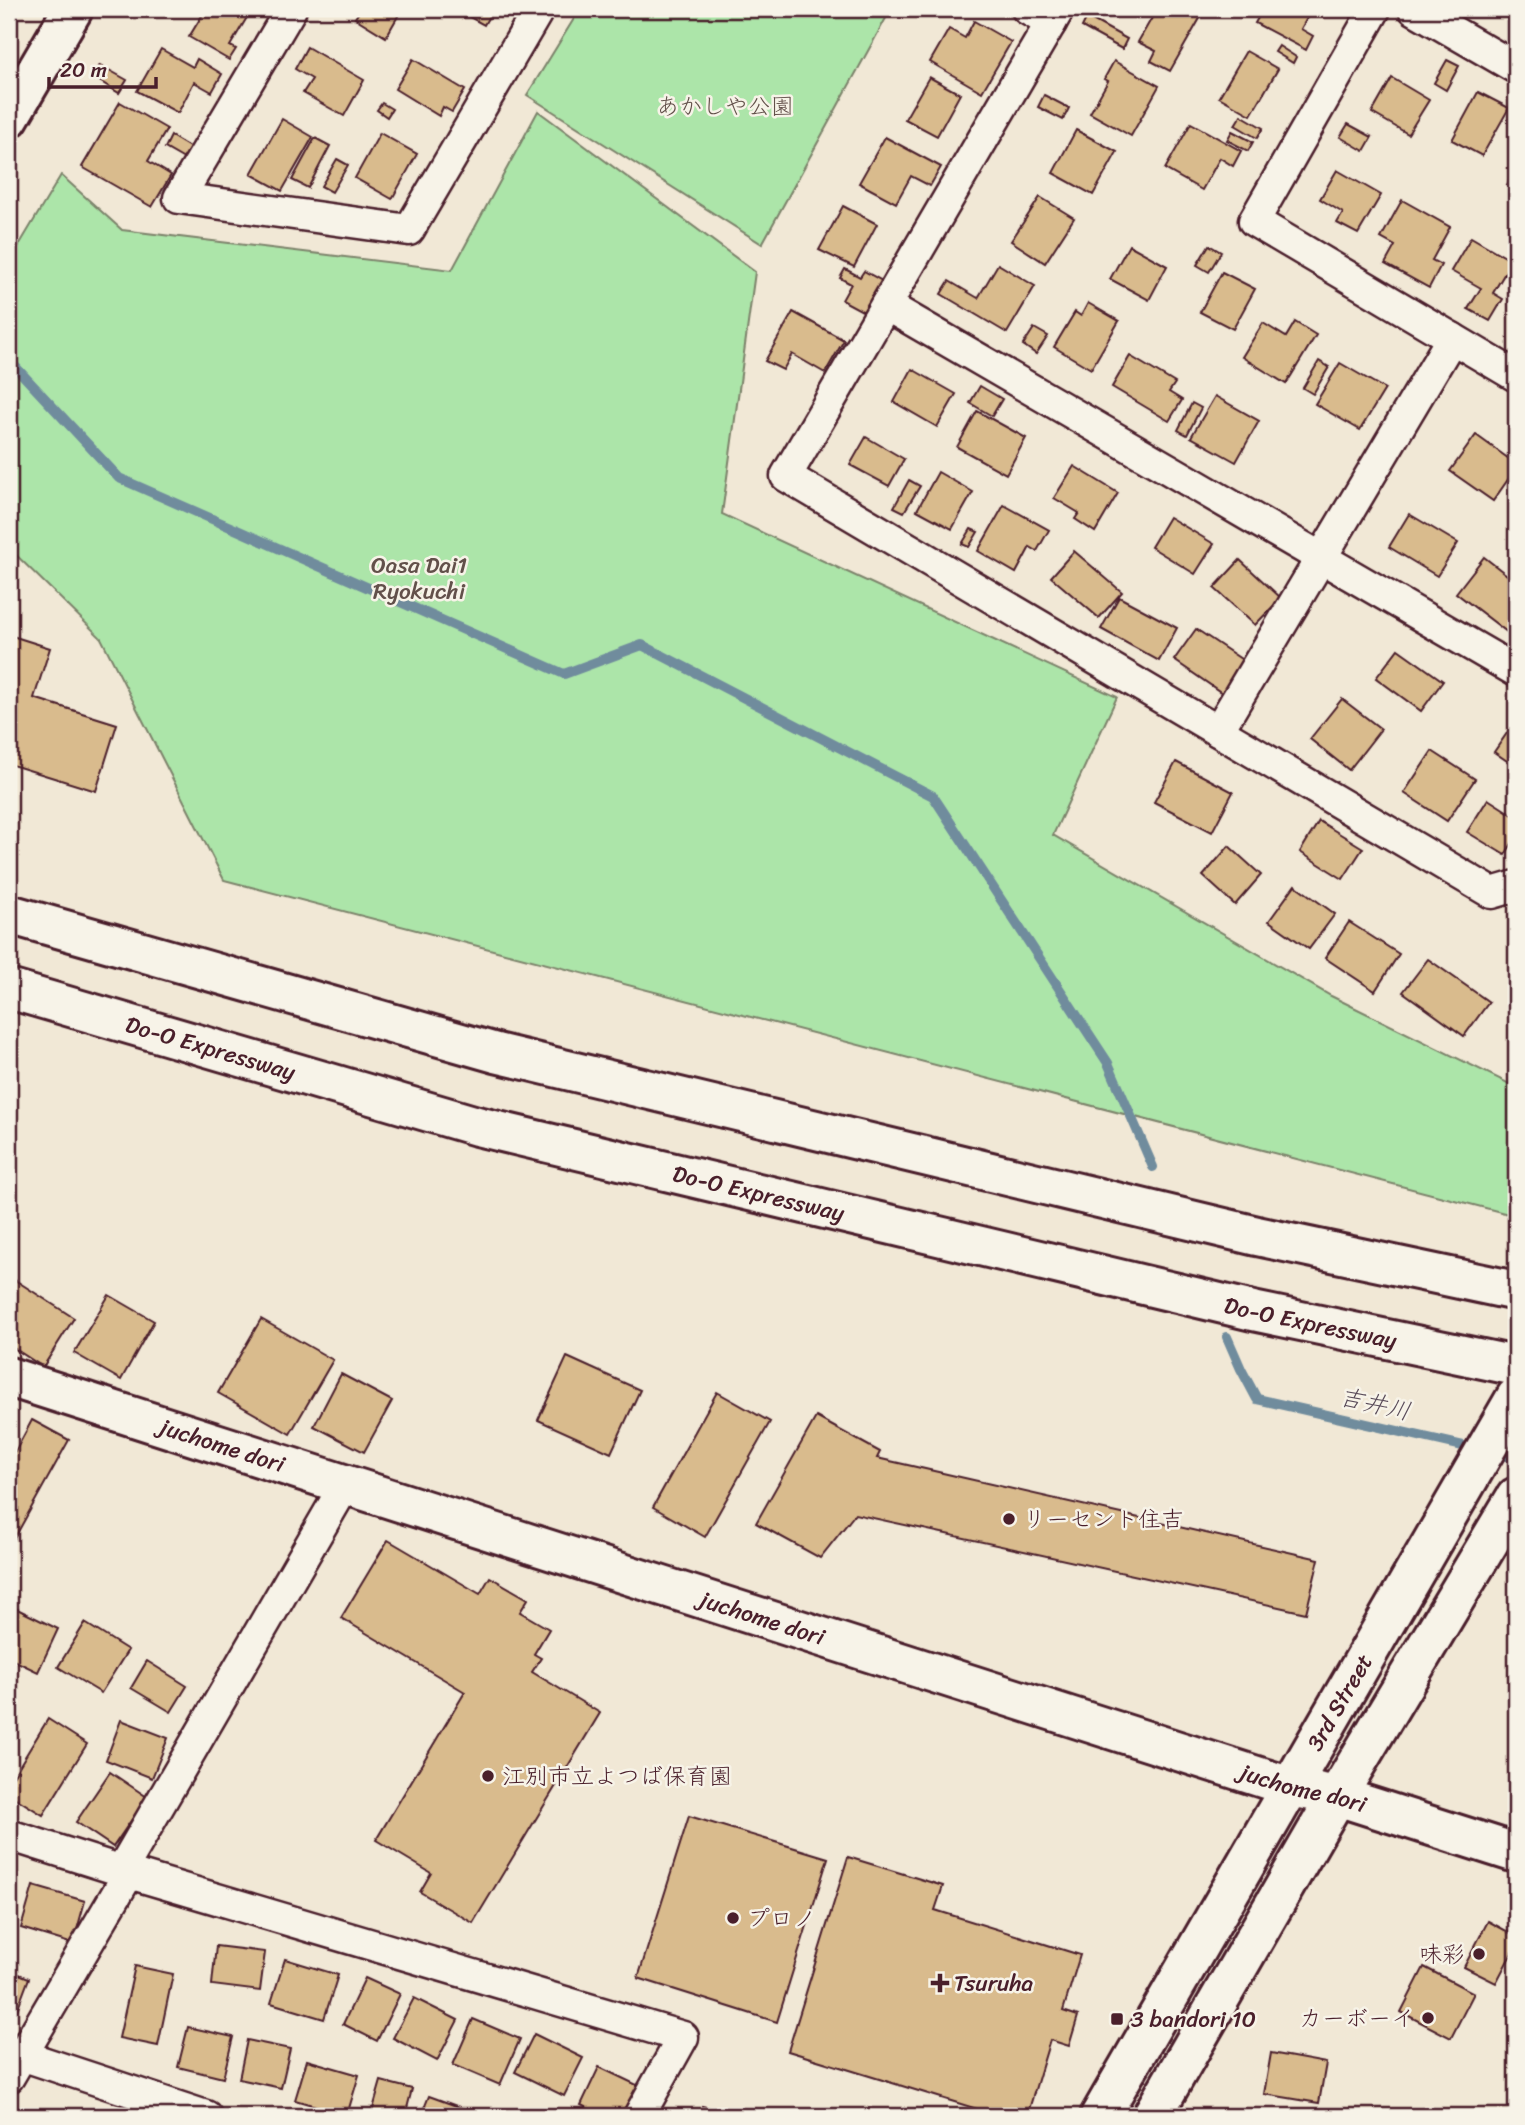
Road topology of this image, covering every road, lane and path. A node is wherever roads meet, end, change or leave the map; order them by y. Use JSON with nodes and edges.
{"nodes":[{"id":1,"x":74,"y":9,"type":"edge"},
{"id":2,"x":291,"y":9,"type":"edge"},
{"id":3,"x":539,"y":9,"type":"edge"},
{"id":4,"x":1375,"y":9,"type":"edge"},
{"id":5,"x":1414,"y":9,"type":"edge"},
{"id":6,"x":1046,"y":13,"type":"edge"},
{"id":7,"x":1516,"y":68,"type":"edge"},
{"id":8,"x":9,"y":118,"type":"edge"},
{"id":9,"x":886,"y":305,"type":"junction"},
{"id":10,"x":1452,"y":338,"type":"junction"},
{"id":11,"x":1516,"y":376,"type":"edge"},
{"id":12,"x":1322,"y":558,"type":"junction"},
{"id":13,"x":1516,"y":671,"type":"edge"},
{"id":14,"x":1218,"y":731,"type":"junction"},
{"id":15,"x":1516,"y":886,"type":"edge"},
{"id":16,"x":9,"y":914,"type":"edge"},
{"id":17,"x":9,"y":989,"type":"edge"},
{"id":18,"x":1516,"y":1291,"type":"edge"},
{"id":19,"x":1516,"y":1366,"type":"edge"},
{"id":20,"x":9,"y":1377,"type":"edge"},
{"id":21,"x":1516,"y":1397,"type":"edge"},
{"id":22,"x":345,"y":1485,"type":"junction"},
{"id":23,"x":1516,"y":1497,"type":"edge"},
{"id":24,"x":1291,"y":1787,"type":"junction"},
{"id":25,"x":1337,"y":1796,"type":"junction"},
{"id":26,"x":9,"y":1835,"type":"edge"},
{"id":27,"x":1516,"y":1853,"type":"edge"},
{"id":28,"x":125,"y":1872,"type":"junction"},
{"id":29,"x":13,"y":2062,"type":"edge"},
{"id":30,"x":206,"y":2116,"type":"edge"},
{"id":31,"x":639,"y":2116,"type":"edge"},
{"id":32,"x":1100,"y":2116,"type":"edge"},
{"id":33,"x":1152,"y":2116,"type":"edge"}],
"edges":[{"from":1,"to":8,"type":"main road"},
{"from":2,"to":3,"type":"street"},
{"from":4,"to":10,"type":"street"},
{"from":5,"to":7,"type":"street"},
{"from":6,"to":9,"type":"street"},
{"from":9,"to":12,"type":"street"},
{"from":9,"to":14,"type":"street"},
{"from":10,"to":11,"type":"street"},
{"from":10,"to":12,"type":"street"},
{"from":12,"to":13,"type":"street"},
{"from":12,"to":14,"type":"street"},
{"from":14,"to":15,"type":"street"},
{"from":16,"to":18,"type":"main road"},
{"from":17,"to":19,"type":"main road","name":"Do-O Expressway"},
{"from":20,"to":22,"type":"main road","name":"juchome dori"},
{"from":21,"to":24,"type":"main road","name":"3rd Street"},
{"from":22,"to":24,"type":"main road","name":"juchome dori"},
{"from":22,"to":28,"type":"street"},
{"from":23,"to":25,"type":"main road","name":"3rd Street"},
{"from":24,"to":25,"type":"main road","name":"juchome dori"},
{"from":24,"to":32,"type":"main road","name":"3rd Street"},
{"from":25,"to":27,"type":"main road","name":"juchome dori"},
{"from":25,"to":33,"type":"main road","name":"3rd Street"},
{"from":26,"to":28,"type":"street"},
{"from":28,"to":29,"type":"street"},
{"from":28,"to":31,"type":"street"},
{"from":29,"to":30,"type":"street"}]}
